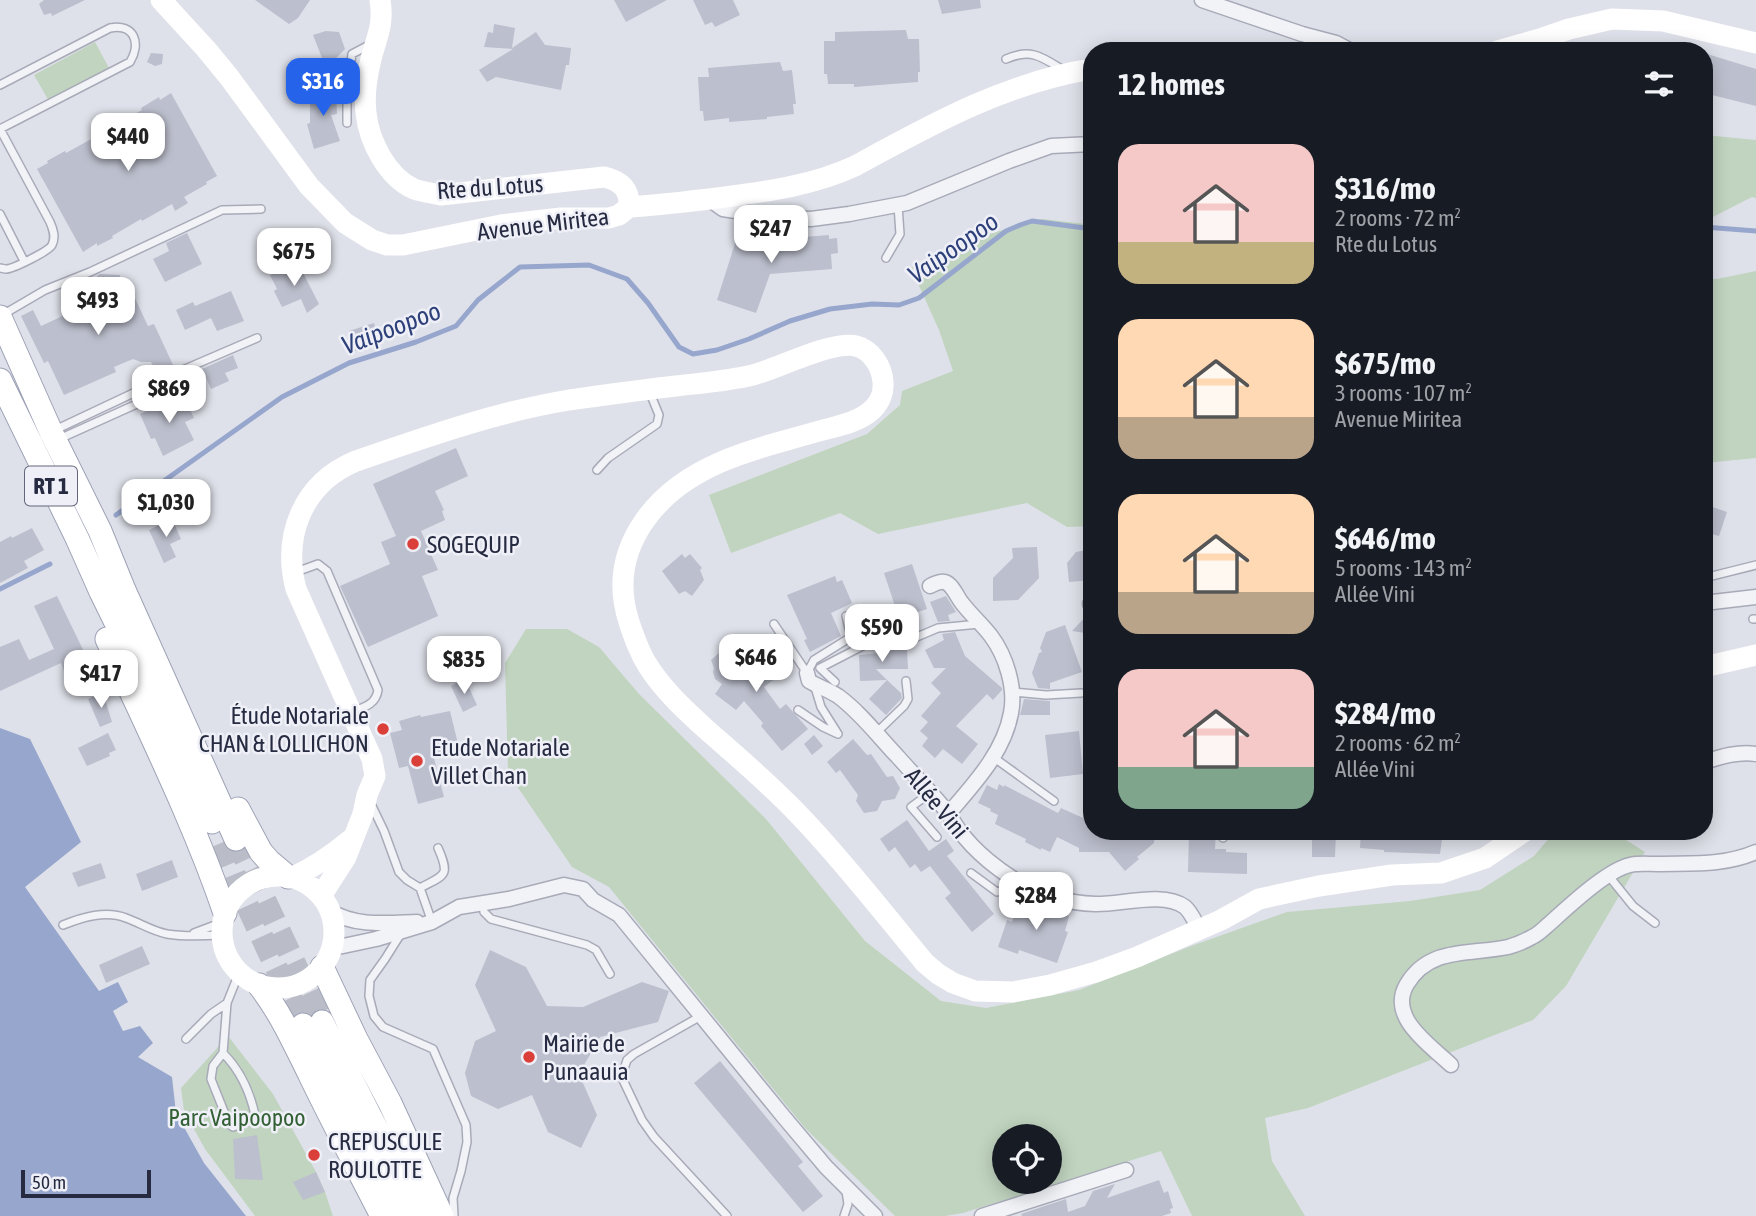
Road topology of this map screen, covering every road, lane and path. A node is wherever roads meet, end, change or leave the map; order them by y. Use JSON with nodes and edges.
{"nodes":[{"id":1,"x":161,"y":0,"type":"edge"},
{"id":2,"x":380,"y":0,"type":"edge"},
{"id":3,"x":1202,"y":0,"type":"edge"},
{"id":4,"x":378,"y":41,"type":"junction"},
{"id":5,"x":1332,"y":42,"type":"edge"},
{"id":6,"x":1529,"y":42,"type":"edge"},
{"id":7,"x":1756,"y":43,"type":"edge"},
{"id":8,"x":1006,"y":59,"type":"dead end"},
{"id":9,"x":1083,"y":70,"type":"edge"},
{"id":10,"x":1067,"y":73,"type":"junction"},
{"id":11,"x":0,"y":85,"type":"edge"},
{"id":12,"x":347,"y":123,"type":"dead end"},
{"id":13,"x":0,"y":129,"type":"edge"},
{"id":14,"x":1083,"y":144,"type":"edge"},
{"id":15,"x":709,"y":199,"type":"junction"},
{"id":16,"x":898,"y":205,"type":"junction"},
{"id":17,"x":629,"y":207,"type":"junction"},
{"id":18,"x":261,"y":209,"type":"dead end"},
{"id":19,"x":0,"y":214,"type":"edge"},
{"id":20,"x":886,"y":258,"type":"dead end"},
{"id":21,"x":24,"y":261,"type":"junction"},
{"id":22,"x":0,"y":268,"type":"edge"},
{"id":23,"x":0,"y":317,"type":"edge"},
{"id":24,"x":257,"y":338,"type":"dead end"},
{"id":25,"x":0,"y":380,"type":"edge"},
{"id":26,"x":179,"y":385,"type":"dead end"},
{"id":27,"x":648,"y":389,"type":"junction"},
{"id":28,"x":53,"y":436,"type":"junction"},
{"id":29,"x":597,"y":470,"type":"dead end"},
{"id":30,"x":1756,"y":565,"type":"edge"},
{"id":31,"x":292,"y":574,"type":"junction"},
{"id":32,"x":1713,"y":576,"type":"edge"},
{"id":33,"x":930,"y":586,"type":"dead end"},
{"id":34,"x":124,"y":590,"type":"junction"},
{"id":35,"x":101,"y":592,"type":"junction"},
{"id":36,"x":1756,"y":597,"type":"edge"},
{"id":37,"x":1713,"y":602,"type":"edge"},
{"id":38,"x":846,"y":616,"type":"dead end"},
{"id":39,"x":774,"y":624,"type":"dead end"},
{"id":40,"x":980,"y":624,"type":"junction"},
{"id":41,"x":1756,"y":655,"type":"edge"},
{"id":42,"x":1713,"y":665,"type":"edge"},
{"id":43,"x":810,"y":678,"type":"junction"},
{"id":44,"x":906,"y":681,"type":"dead end"},
{"id":45,"x":835,"y":682,"type":"dead end"},
{"id":46,"x":1012,"y":692,"type":"junction"},
{"id":47,"x":1081,"y":694,"type":"dead end"},
{"id":48,"x":798,"y":710,"type":"dead end"},
{"id":49,"x":351,"y":713,"type":"junction"},
{"id":50,"x":877,"y":732,"type":"junction"},
{"id":51,"x":1756,"y":754,"type":"edge"},
{"id":52,"x":992,"y":757,"type":"junction"},
{"id":53,"x":1713,"y":760,"type":"edge"},
{"id":54,"x":931,"y":792,"type":"junction"},
{"id":55,"x":367,"y":795,"type":"junction"},
{"id":56,"x":1054,"y":802,"type":"dead end"},
{"id":57,"x":949,"y":813,"type":"junction"},
{"id":58,"x":937,"y":837,"type":"dead end"},
{"id":59,"x":352,"y":839,"type":"junction"},
{"id":60,"x":1512,"y":840,"type":"edge"},
{"id":61,"x":438,"y":848,"type":"dead end"},
{"id":62,"x":1756,"y":852,"type":"edge"},
{"id":63,"x":971,"y":873,"type":"dead end"},
{"id":64,"x":1608,"y":874,"type":"junction"},
{"id":65,"x":290,"y":878,"type":"junction"},
{"id":66,"x":1017,"y":882,"type":"junction"},
{"id":67,"x":419,"y":888,"type":"junction"},
{"id":68,"x":325,"y":903,"type":"junction"},
{"id":69,"x":483,"y":903,"type":"junction"},
{"id":70,"x":432,"y":922,"type":"junction"},
{"id":71,"x":1656,"y":923,"type":"dead end"},
{"id":72,"x":223,"y":924,"type":"junction"},
{"id":73,"x":63,"y":925,"type":"dead end"},
{"id":74,"x":1199,"y":929,"type":"junction"},
{"id":75,"x":402,"y":931,"type":"junction"},
{"id":76,"x":188,"y":936,"type":"junction"},
{"id":77,"x":327,"y":957,"type":"junction"},
{"id":78,"x":239,"y":973,"type":"junction"},
{"id":79,"x":610,"y":974,"type":"dead end"},
{"id":80,"x":259,"y":985,"type":"junction"},
{"id":81,"x":227,"y":1003,"type":"junction"},
{"id":82,"x":701,"y":1015,"type":"junction"},
{"id":83,"x":186,"y":1039,"type":"dead end"},
{"id":84,"x":223,"y":1054,"type":"junction"},
{"id":85,"x":1451,"y":1065,"type":"dead end"},
{"id":86,"x":1126,"y":1170,"type":"dead end"},
{"id":87,"x":846,"y":1187,"type":"junction"},
{"id":88,"x":445,"y":1210,"type":"edge"},
{"id":89,"x":382,"y":1216,"type":"edge"},
{"id":90,"x":401,"y":1216,"type":"edge"},
{"id":91,"x":421,"y":1216,"type":"edge"},
{"id":92,"x":453,"y":1216,"type":"edge"},
{"id":93,"x":727,"y":1216,"type":"edge"},
{"id":94,"x":844,"y":1216,"type":"edge"},
{"id":95,"x":874,"y":1216,"type":"edge"},
{"id":96,"x":982,"y":1216,"type":"edge"}],
"edges":[{"from":1,"to":17,"type":"main road","name":"Avenue Miritea"},
{"from":2,"to":4,"type":"main road","name":"Rte du Lotus"},
{"from":3,"to":5,"type":"street"},
{"from":4,"to":12,"type":"lane"},
{"from":4,"to":17,"type":"main road","name":"Rte du Lotus"},
{"from":6,"to":7,"type":"main road"},
{"from":8,"to":10,"type":"lane"},
{"from":9,"to":10,"type":"main road","name":"Avenue Miritea"},
{"from":10,"to":15,"type":"main road","name":"Avenue Miritea"},
{"from":11,"to":13,"type":"lane"},
{"from":13,"to":21,"type":"lane"},
{"from":14,"to":16,"type":"street"},
{"from":15,"to":16,"type":"street"},
{"from":15,"to":17,"type":"main road","name":"Avenue Miritea"},
{"from":16,"to":20,"type":"lane"},
{"from":18,"to":23,"type":"lane"},
{"from":19,"to":21,"type":"lane"},
{"from":21,"to":22,"type":"lane"},
{"from":23,"to":28,"type":"main road","number":"RT 1"},
{"from":24,"to":28,"type":"lane"},
{"from":25,"to":35,"type":"main road","number":"RT 1"},
{"from":26,"to":28,"type":"lane"},
{"from":27,"to":29,"type":"lane"},
{"from":27,"to":31,"type":"main road"},
{"from":27,"to":74,"type":"main road"},
{"from":28,"to":34,"type":"main road","number":"RT 1"},
{"from":30,"to":32,"type":"lane"},
{"from":31,"to":49,"type":"main road"},
{"from":31,"to":49,"type":"lane"},
{"from":33,"to":40,"type":"street"},
{"from":34,"to":35,"type":"main road","number":"RT 1"},
{"from":34,"to":65,"type":"main road"},
{"from":35,"to":72,"type":"main road"},
{"from":36,"to":37,"type":"street"},
{"from":38,"to":43,"type":"lane"},
{"from":39,"to":43,"type":"lane"},
{"from":40,"to":45,"type":"lane"},
{"from":40,"to":46,"type":"street"},
{"from":41,"to":42,"type":"main road"},
{"from":43,"to":48,"type":"lane"},
{"from":43,"to":50,"type":"street","name":"Allée Vini"},
{"from":44,"to":50,"type":"lane"},
{"from":46,"to":47,"type":"lane"},
{"from":46,"to":52,"type":"street"},
{"from":49,"to":55,"type":"main road"},
{"from":50,"to":54,"type":"street","name":"Allée Vini"},
{"from":51,"to":53,"type":"street"},
{"from":52,"to":56,"type":"lane"},
{"from":52,"to":57,"type":"street"},
{"from":54,"to":57,"type":"street","name":"Allée Vini"},
{"from":54,"to":58,"type":"lane"},
{"from":55,"to":59,"type":"main road"},
{"from":55,"to":67,"type":"lane"},
{"from":57,"to":66,"type":"street","name":"Allée Vini"},
{"from":59,"to":65,"type":"main road"},
{"from":59,"to":68,"type":"main road"},
{"from":60,"to":74,"type":"main road"},
{"from":61,"to":67,"type":"lane"},
{"from":62,"to":64,"type":"street"},
{"from":63,"to":66,"type":"lane"},
{"from":64,"to":71,"type":"lane"},
{"from":64,"to":85,"type":"street"},
{"from":65,"to":68,"type":"main road"},
{"from":65,"to":72,"type":"main road"},
{"from":66,"to":74,"type":"street","name":"Allée Vini"},
{"from":67,"to":70,"type":"lane"},
{"from":68,"to":70,"type":"street"},
{"from":68,"to":77,"type":"main road"},
{"from":69,"to":70,"type":"street"},
{"from":69,"to":79,"type":"lane"},
{"from":69,"to":82,"type":"street"},
{"from":70,"to":75,"type":"street"},
{"from":72,"to":76,"type":"lane"},
{"from":72,"to":76,"type":"lane"},
{"from":72,"to":78,"type":"main road"},
{"from":73,"to":76,"type":"lane"},
{"from":75,"to":77,"type":"street"},
{"from":75,"to":92,"type":"lane"},
{"from":77,"to":80,"type":"main road"},
{"from":77,"to":88,"type":"main road"},
{"from":78,"to":80,"type":"main road"},
{"from":78,"to":81,"type":"lane"},
{"from":80,"to":89,"type":"main road"},
{"from":81,"to":83,"type":"lane"},
{"from":81,"to":84,"type":"lane"},
{"from":82,"to":87,"type":"street"},
{"from":82,"to":93,"type":"lane"},
{"from":84,"to":84,"type":"lane"},
{"from":86,"to":96,"type":"street"},
{"from":87,"to":94,"type":"lane"},
{"from":87,"to":95,"type":"street"},
{"from":88,"to":92,"type":"lane"},
{"from":90,"to":91,"type":"main road"}]}
